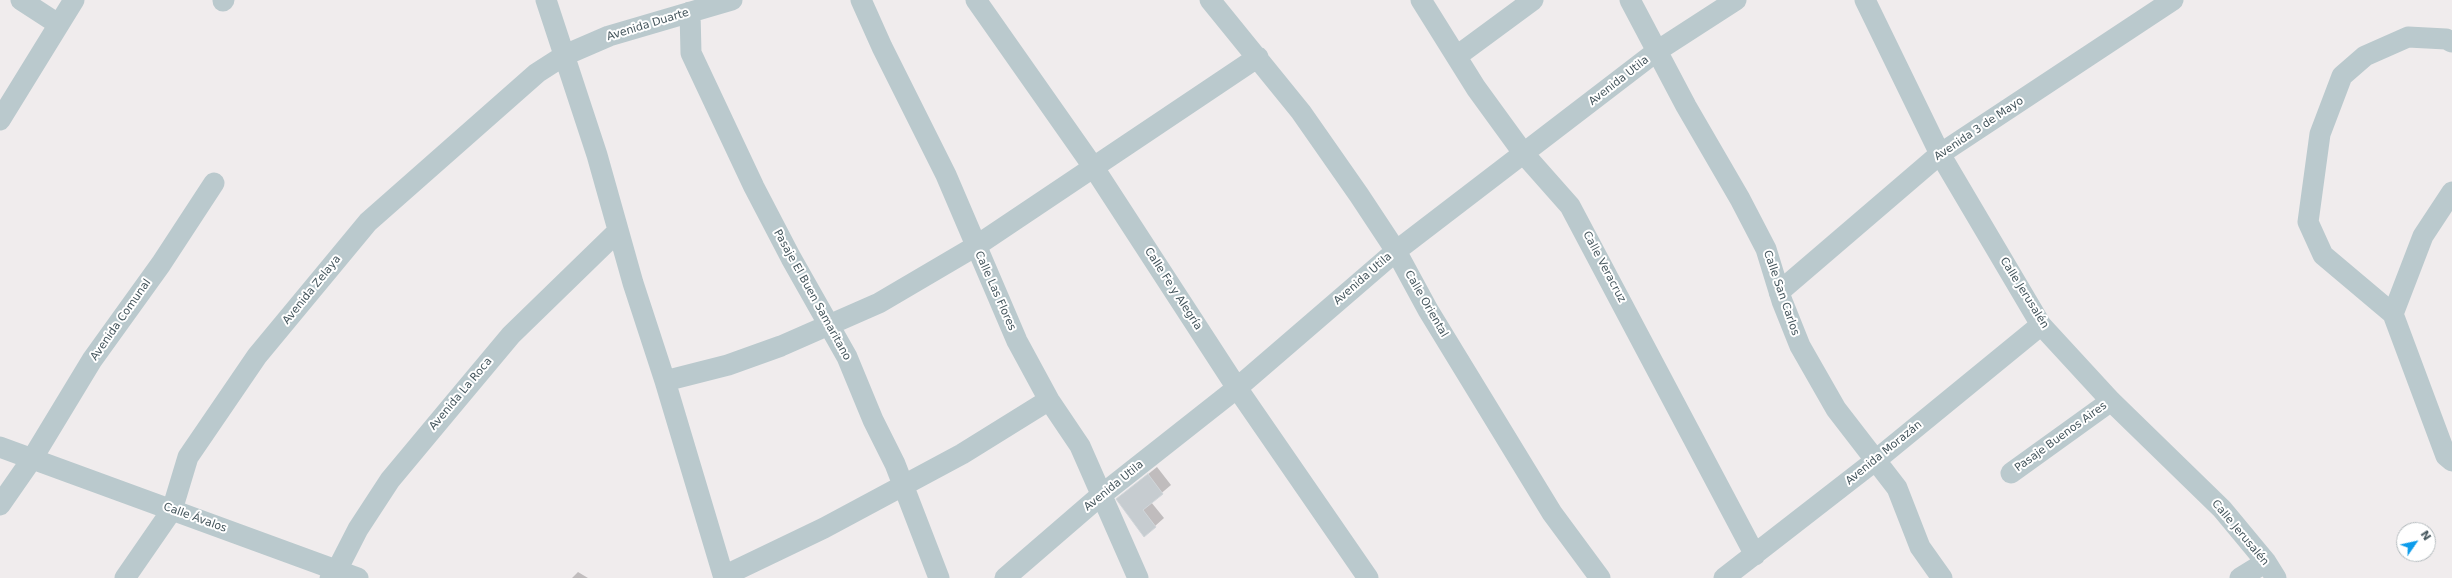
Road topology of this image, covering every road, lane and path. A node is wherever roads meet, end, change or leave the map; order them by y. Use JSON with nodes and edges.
{"nodes":[{"id":1,"x":21,"y":0,"type":"edge"},
{"id":2,"x":74,"y":0,"type":"edge"},
{"id":3,"x":546,"y":0,"type":"edge"},
{"id":4,"x":732,"y":0,"type":"edge"},
{"id":5,"x":862,"y":0,"type":"edge"},
{"id":6,"x":976,"y":0,"type":"edge"},
{"id":7,"x":1210,"y":0,"type":"edge"},
{"id":8,"x":1421,"y":0,"type":"edge"},
{"id":9,"x":1533,"y":0,"type":"edge"},
{"id":10,"x":1630,"y":0,"type":"edge"},
{"id":11,"x":1736,"y":0,"type":"edge"},
{"id":12,"x":1865,"y":0,"type":"edge"},
{"id":13,"x":2173,"y":0,"type":"edge"},
{"id":14,"x":690,"y":12,"type":"junction"},
{"id":15,"x":58,"y":24,"type":"junction"},
{"id":16,"x":2452,"y":42,"type":"edge"},
{"id":17,"x":1657,"y":51,"type":"junction"},
{"id":18,"x":565,"y":55,"type":"junction"},
{"id":19,"x":1457,"y":56,"type":"junction"},
{"id":20,"x":1258,"y":57,"type":"junction"},
{"id":21,"x":0,"y":120,"type":"edge"},
{"id":22,"x":1524,"y":154,"type":"junction"},
{"id":23,"x":1940,"y":154,"type":"junction"},
{"id":24,"x":1094,"y":168,"type":"junction"},
{"id":25,"x":214,"y":183,"type":"dead end"},
{"id":26,"x":2452,"y":192,"type":"edge"},
{"id":27,"x":618,"y":231,"type":"junction"},
{"id":28,"x":976,"y":246,"type":"junction"},
{"id":29,"x":1396,"y":251,"type":"junction"},
{"id":30,"x":1780,"y":292,"type":"junction"},
{"id":31,"x":2393,"y":314,"type":"junction"},
{"id":32,"x":829,"y":323,"type":"junction"},
{"id":33,"x":2041,"y":325,"type":"junction"},
{"id":34,"x":665,"y":381,"type":"junction"},
{"id":35,"x":1237,"y":388,"type":"junction"},
{"id":36,"x":1049,"y":400,"type":"junction"},
{"id":37,"x":2111,"y":401,"type":"junction"},
{"id":38,"x":0,"y":447,"type":"edge"},
{"id":39,"x":32,"y":459,"type":"junction"},
{"id":40,"x":1876,"y":460,"type":"junction"},
{"id":41,"x":2452,"y":461,"type":"edge"},
{"id":42,"x":2011,"y":473,"type":"dead end"},
{"id":43,"x":904,"y":485,"type":"junction"},
{"id":44,"x":1100,"y":496,"type":"junction"},
{"id":45,"x":0,"y":504,"type":"edge"},
{"id":46,"x":172,"y":510,"type":"junction"},
{"id":47,"x":1755,"y":555,"type":"junction"},
{"id":48,"x":2271,"y":570,"type":"edge"},
{"id":49,"x":334,"y":574,"type":"edge"},
{"id":50,"x":724,"y":577,"type":"edge"},
{"id":51,"x":125,"y":578,"type":"edge"},
{"id":52,"x":358,"y":578,"type":"edge"},
{"id":53,"x":939,"y":578,"type":"edge"},
{"id":54,"x":1006,"y":578,"type":"edge"},
{"id":55,"x":1138,"y":578,"type":"edge"},
{"id":56,"x":1368,"y":578,"type":"edge"},
{"id":57,"x":1600,"y":578,"type":"edge"},
{"id":58,"x":1724,"y":578,"type":"edge"},
{"id":59,"x":1942,"y":578,"type":"edge"},
{"id":60,"x":2240,"y":578,"type":"edge"}],
"edges":[{"from":1,"to":15,"type":"street"},
{"from":2,"to":15,"type":"street"},
{"from":3,"to":18,"type":"street"},
{"from":4,"to":14,"type":"street","name":"Avenida Duarte"},
{"from":5,"to":28,"type":"street","name":"Calle Las Flores"},
{"from":6,"to":24,"type":"street","name":"Calle Fe y Alegría"},
{"from":7,"to":20,"type":"street","name":"Calle Oriental"},
{"from":8,"to":19,"type":"street","name":"Calle Veracruz"},
{"from":9,"to":19,"type":"street"},
{"from":10,"to":17,"type":"street","name":"Calle San Carlos"},
{"from":11,"to":17,"type":"street","name":"Avenida Utila"},
{"from":12,"to":23,"type":"street","name":"Calle Jerusalén"},
{"from":13,"to":23,"type":"street","name":"Avenida 3 de Mayo"},
{"from":14,"to":18,"type":"street","name":"Avenida Duarte"},
{"from":14,"to":32,"type":"street","name":"Pasaje El Buen Samaritano"},
{"from":15,"to":21,"type":"street"},
{"from":16,"to":31,"type":"street"},
{"from":17,"to":22,"type":"street","name":"Avenida Utila"},
{"from":17,"to":30,"type":"street","name":"Calle San Carlos"},
{"from":18,"to":27,"type":"street"},
{"from":18,"to":46,"type":"street","name":"Avenida Zelaya"},
{"from":19,"to":22,"type":"street","name":"Calle Veracruz"},
{"from":20,"to":24,"type":"street"},
{"from":20,"to":29,"type":"street","name":"Calle Oriental"},
{"from":22,"to":29,"type":"street","name":"Avenida Utila"},
{"from":22,"to":47,"type":"street","name":"Calle Veracruz"},
{"from":23,"to":30,"type":"street","name":"Avenida 3 de Mayo"},
{"from":23,"to":33,"type":"street","name":"Calle Jerusalén"},
{"from":24,"to":28,"type":"street"},
{"from":24,"to":35,"type":"street","name":"Calle Fe y Alegría"},
{"from":25,"to":39,"type":"street","name":"Avenida Comunal"},
{"from":26,"to":31,"type":"street"},
{"from":27,"to":34,"type":"street"},
{"from":27,"to":49,"type":"street","name":"Avenida La Roca"},
{"from":28,"to":32,"type":"street"},
{"from":28,"to":36,"type":"street","name":"Calle Las Flores"},
{"from":29,"to":35,"type":"street","name":"Avenida Utila"},
{"from":29,"to":57,"type":"street","name":"Calle Oriental"},
{"from":30,"to":40,"type":"street","name":"Calle San Carlos"},
{"from":31,"to":41,"type":"street"},
{"from":32,"to":34,"type":"street"},
{"from":32,"to":43,"type":"street","name":"Pasaje El Buen Samaritano"},
{"from":33,"to":37,"type":"street","name":"Calle Jerusalén"},
{"from":33,"to":40,"type":"street","name":"Avenida Morazán"},
{"from":34,"to":50,"type":"street"},
{"from":35,"to":44,"type":"street","name":"Avenida Utila"},
{"from":35,"to":56,"type":"street","name":"Calle Fe y Alegría"},
{"from":36,"to":43,"type":"street"},
{"from":36,"to":44,"type":"street","name":"Calle Las Flores"},
{"from":37,"to":42,"type":"street","name":"Pasaje Buenos Aires"},
{"from":37,"to":48,"type":"street","name":"Calle Jerusalén"},
{"from":38,"to":39,"type":"street","name":"Calle Ávalos"},
{"from":39,"to":45,"type":"street","name":"Avenida Comunal"},
{"from":39,"to":46,"type":"street","name":"Calle Ávalos"},
{"from":40,"to":47,"type":"street","name":"Avenida Morazán"},
{"from":40,"to":59,"type":"street","name":"Calle San Carlos"},
{"from":43,"to":50,"type":"street"},
{"from":43,"to":53,"type":"street","name":"Pasaje El Buen Samaritano"},
{"from":44,"to":54,"type":"street","name":"Avenida Utila"},
{"from":44,"to":55,"type":"street","name":"Calle Las Flores"},
{"from":46,"to":49,"type":"street","name":"Calle Ávalos"},
{"from":46,"to":51,"type":"street","name":"Avenida Zelaya"},
{"from":47,"to":58,"type":"street","name":"Avenida Morazán"},
{"from":48,"to":60,"type":"street"},
{"from":49,"to":52,"type":"street","name":"Calle Ávalos"}]}
